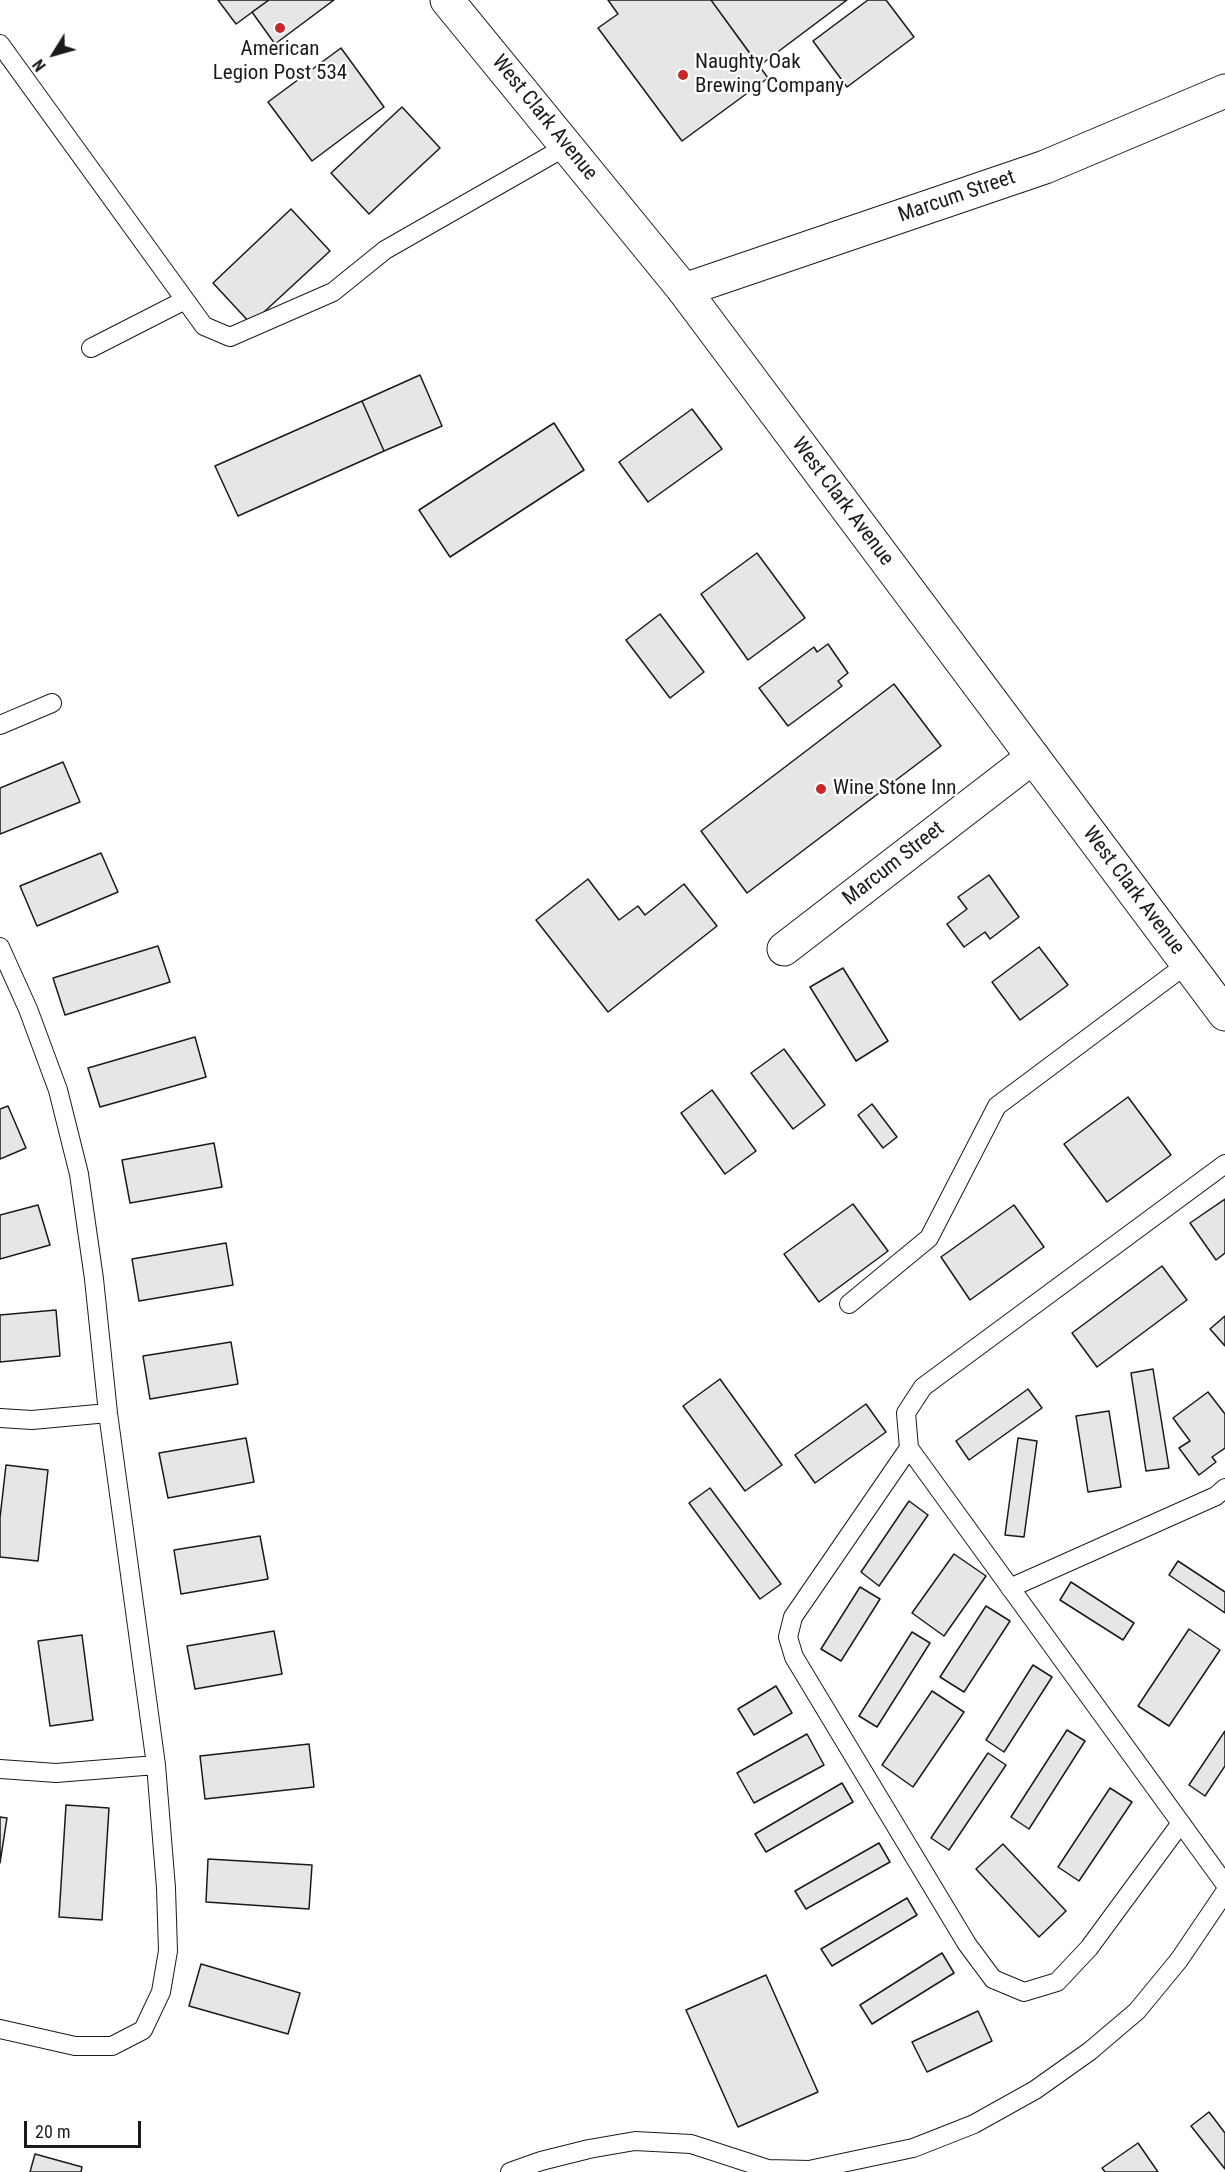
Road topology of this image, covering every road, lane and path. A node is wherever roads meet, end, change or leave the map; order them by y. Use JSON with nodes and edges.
{"nodes":[{"id":1,"x":458,"y":4,"type":"edge"},
{"id":2,"x":0,"y":44,"type":"edge"},
{"id":3,"x":1225,"y":91,"type":"edge"},
{"id":4,"x":567,"y":146,"type":"junction"},
{"id":5,"x":684,"y":290,"type":"junction"},
{"id":6,"x":185,"y":300,"type":"junction"},
{"id":7,"x":91,"y":348,"type":"dead end"},
{"id":8,"x":52,"y":703,"type":"dead end"},
{"id":9,"x":0,"y":725,"type":"edge"},
{"id":10,"x":1033,"y":757,"type":"junction"},
{"id":11,"x":0,"y":947,"type":"edge"},
{"id":12,"x":784,"y":950,"type":"dead end"},
{"id":13,"x":1187,"y":964,"type":"junction"},
{"id":14,"x":1225,"y":1014,"type":"edge"},
{"id":15,"x":1225,"y":1164,"type":"edge"},
{"id":16,"x":849,"y":1304,"type":"dead end"},
{"id":17,"x":108,"y":1413,"type":"junction"},
{"id":18,"x":0,"y":1418,"type":"edge"},
{"id":19,"x":909,"y":1448,"type":"junction"},
{"id":20,"x":1225,"y":1488,"type":"edge"},
{"id":21,"x":1010,"y":1588,"type":"junction"},
{"id":22,"x":156,"y":1765,"type":"junction"},
{"id":23,"x":0,"y":1769,"type":"edge"},
{"id":24,"x":1181,"y":1823,"type":"junction"},
{"id":25,"x":1225,"y":1884,"type":"edge"},
{"id":26,"x":1225,"y":1892,"type":"edge"},
{"id":27,"x":0,"y":2030,"type":"edge"},
{"id":28,"x":809,"y":2171,"type":"edge"},
{"id":29,"x":510,"y":2172,"type":"edge"}],
"edges":[{"from":1,"to":4,"type":"main road","name":"West Clark Avenue"},
{"from":2,"to":6,"type":"lane"},
{"from":3,"to":5,"type":"main road","name":"Marcum Street"},
{"from":4,"to":5,"type":"main road","name":"West Clark Avenue"},
{"from":4,"to":6,"type":"lane"},
{"from":5,"to":10,"type":"main road","name":"West Clark Avenue"},
{"from":6,"to":7,"type":"lane"},
{"from":8,"to":9,"type":"lane"},
{"from":10,"to":12,"type":"main road","name":"Marcum Street"},
{"from":10,"to":13,"type":"main road","name":"West Clark Avenue"},
{"from":11,"to":17,"type":"lane"},
{"from":13,"to":14,"type":"main road","name":"West Clark Avenue"},
{"from":13,"to":16,"type":"lane"},
{"from":15,"to":19,"type":"lane"},
{"from":17,"to":18,"type":"lane"},
{"from":17,"to":22,"type":"lane"},
{"from":19,"to":21,"type":"lane"},
{"from":19,"to":24,"type":"lane"},
{"from":20,"to":21,"type":"lane"},
{"from":21,"to":24,"type":"lane"},
{"from":22,"to":23,"type":"lane"},
{"from":22,"to":27,"type":"lane"},
{"from":24,"to":25,"type":"lane"},
{"from":26,"to":28,"type":"lane"},
{"from":28,"to":29,"type":"lane"}]}
